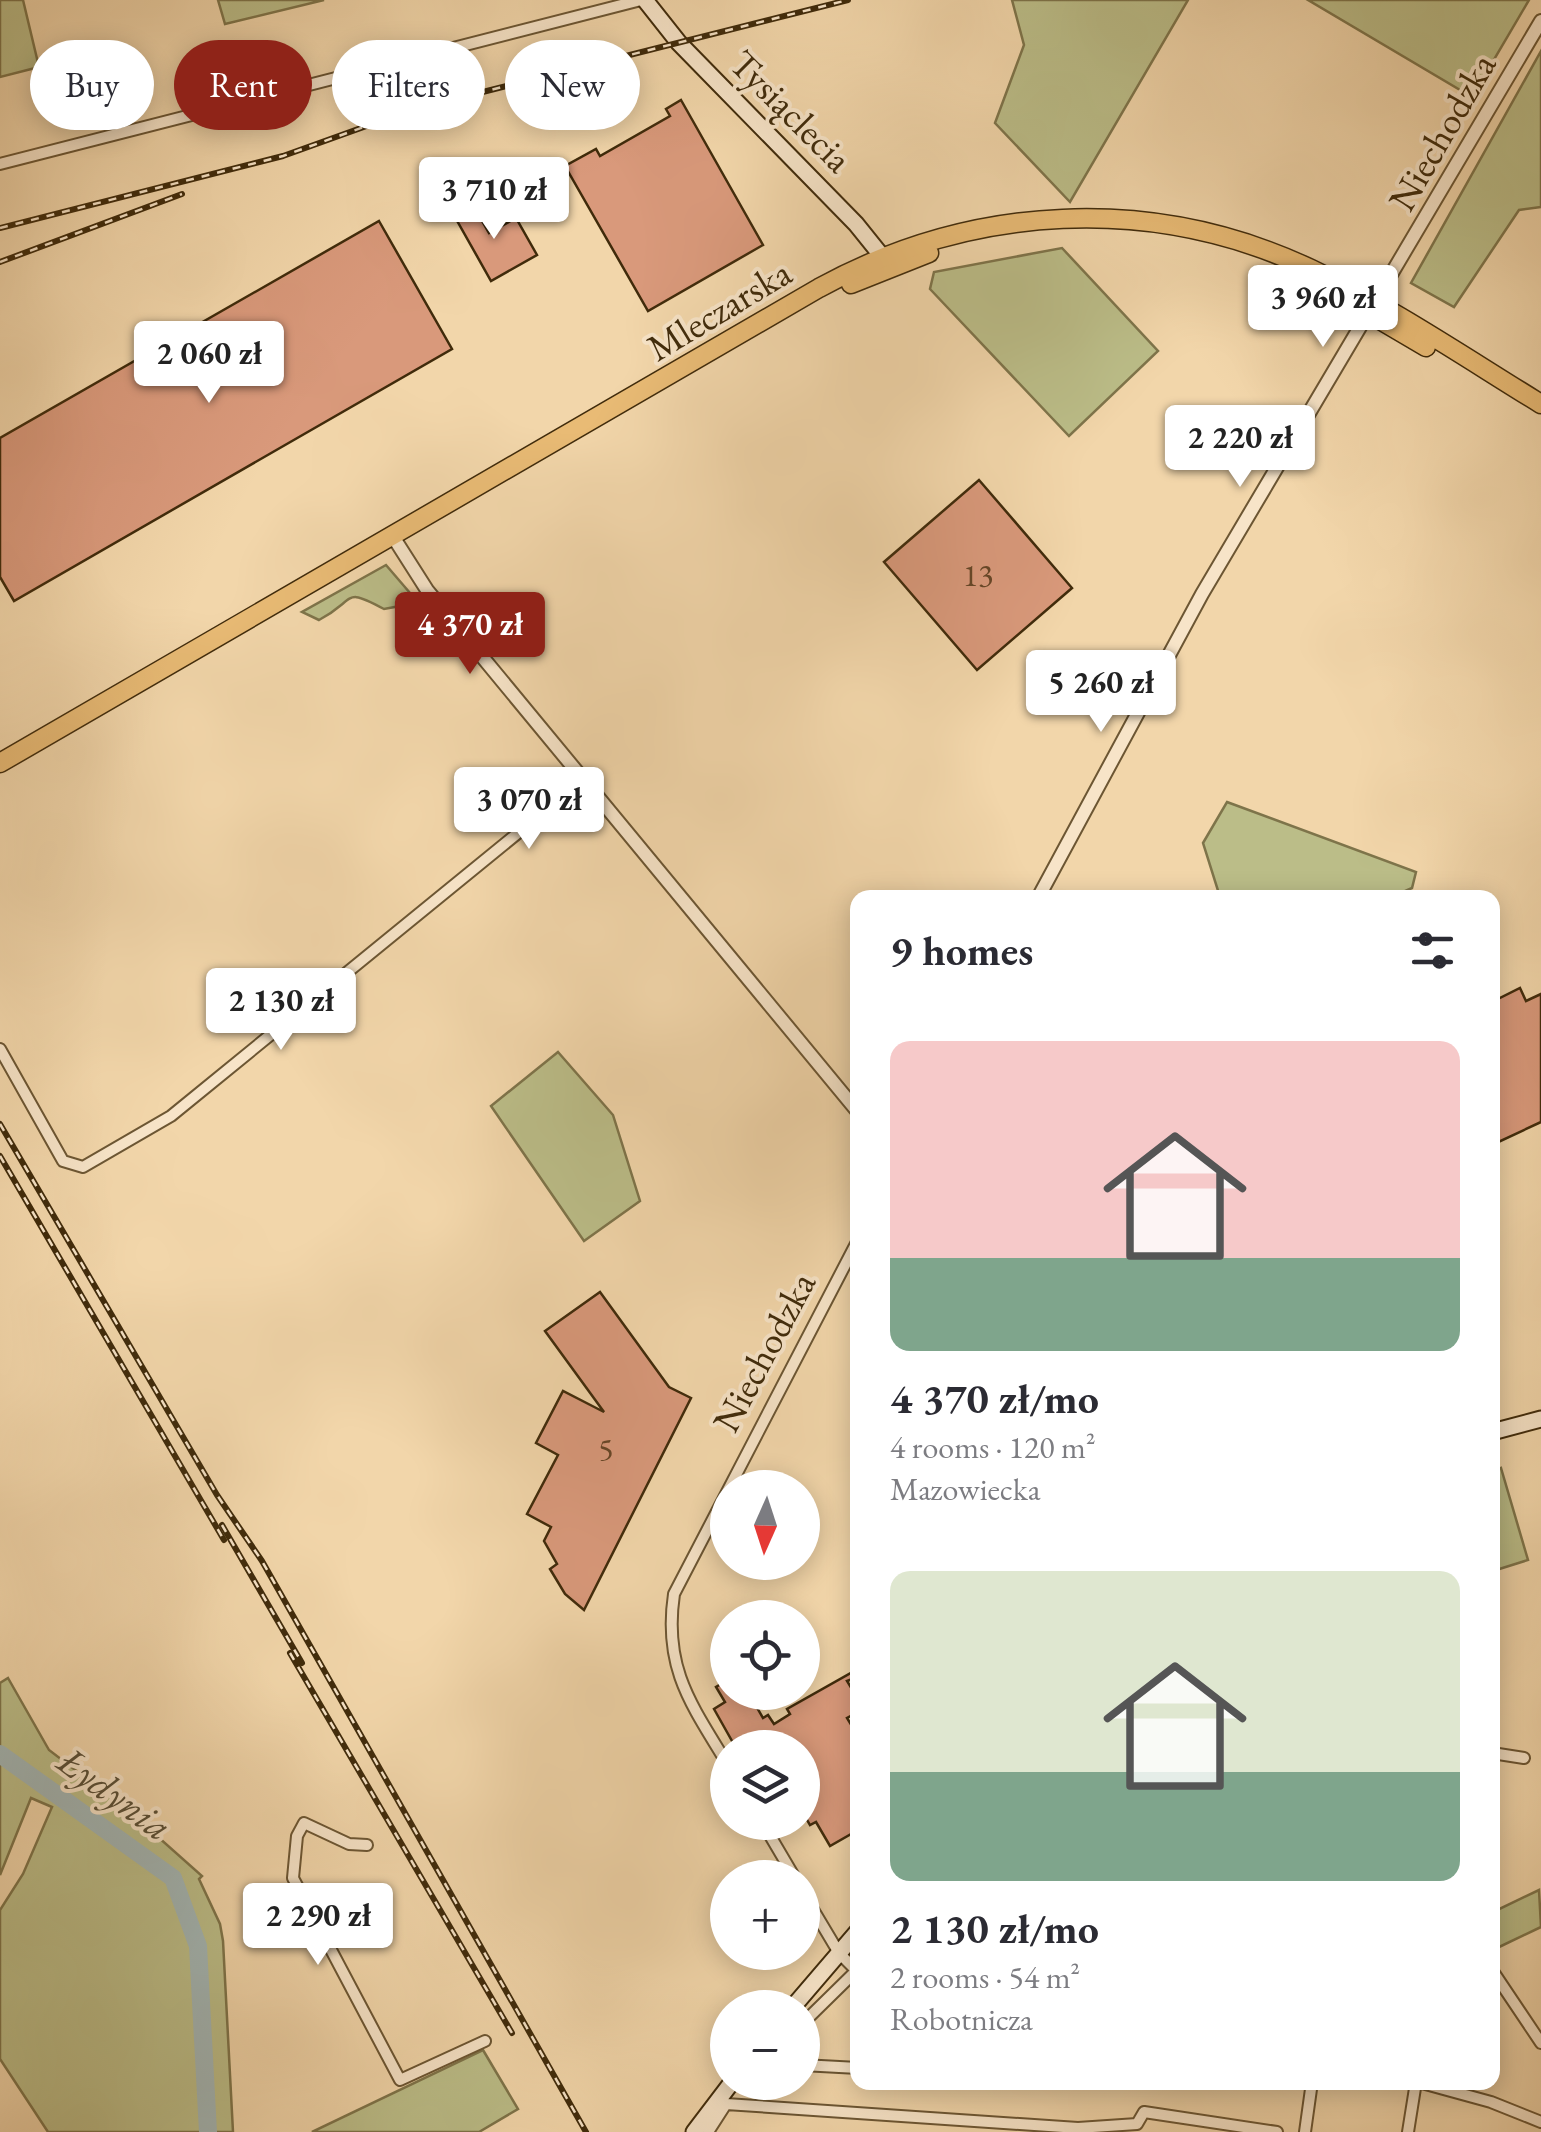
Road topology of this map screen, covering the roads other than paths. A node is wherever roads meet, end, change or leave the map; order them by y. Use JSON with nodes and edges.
{"nodes":[{"id":1,"x":643,"y":0,"type":"edge"},
{"id":2,"x":1541,"y":21,"type":"edge"},
{"id":3,"x":0,"y":164,"type":"edge"},
{"id":4,"x":887,"y":261,"type":"junction"},
{"id":5,"x":1372,"y":308,"type":"junction"},
{"id":6,"x":1541,"y":404,"type":"edge"},
{"id":7,"x":1541,"y":419,"type":"edge"},
{"id":8,"x":394,"y":540,"type":"junction"},
{"id":9,"x":0,"y":762,"type":"edge"},
{"id":10,"x":583,"y":780,"type":"junction"},
{"id":11,"x":1042,"y":890,"type":"edge"},
{"id":12,"x":0,"y":1049,"type":"edge"},
{"id":13,"x":850,"y":1102,"type":"edge"},
{"id":14,"x":850,"y":1255,"type":"edge"},
{"id":15,"x":1541,"y":1419,"type":"edge"},
{"id":16,"x":1500,"y":1430,"type":"edge"},
{"id":17,"x":710,"y":1733,"type":"edge"},
{"id":18,"x":1500,"y":1754,"type":"edge"},
{"id":19,"x":1524,"y":1758,"type":"dead end"},
{"id":20,"x":367,"y":1846,"type":"dead end"},
{"id":21,"x":820,"y":1921,"type":"edge"},
{"id":22,"x":850,"y":1940,"type":"edge"},
{"id":23,"x":839,"y":1952,"type":"junction"},
{"id":24,"x":850,"y":1965,"type":"edge"},
{"id":25,"x":850,"y":1978,"type":"edge"},
{"id":26,"x":1500,"y":1982,"type":"edge"},
{"id":27,"x":807,"y":1990,"type":"edge"},
{"id":28,"x":820,"y":2007,"type":"edge"},
{"id":29,"x":484,"y":2041,"type":"dead end"},
{"id":30,"x":1541,"y":2043,"type":"edge"},
{"id":31,"x":820,"y":2065,"type":"edge"},
{"id":32,"x":850,"y":2067,"type":"edge"},
{"id":33,"x":1311,"y":2090,"type":"edge"},
{"id":34,"x":1416,"y":2090,"type":"edge"},
{"id":35,"x":1447,"y":2090,"type":"edge"},
{"id":36,"x":718,"y":2100,"type":"edge"},
{"id":37,"x":1541,"y":2122,"type":"edge"},
{"id":38,"x":694,"y":2132,"type":"edge"},
{"id":39,"x":708,"y":2132,"type":"edge"},
{"id":40,"x":1276,"y":2132,"type":"edge"},
{"id":41,"x":1305,"y":2132,"type":"edge"},
{"id":42,"x":1408,"y":2132,"type":"edge"}],
"edges":[{"from":1,"to":3,"type":"street"},
{"from":1,"to":4,"type":"main road","name":"Tysiąclecia"},
{"from":2,"to":5,"type":"street","name":"Niechodzka"},
{"from":4,"to":5,"type":"main road","name":"Mleczarska"},
{"from":4,"to":8,"type":"main road","name":"Mleczarska"},
{"from":5,"to":6,"type":"main road"},
{"from":5,"to":7,"type":"main road"},
{"from":5,"to":11,"type":"street","name":"Niechodzka"},
{"from":8,"to":9,"type":"main road","name":"Mleczarska"},
{"from":8,"to":10,"type":"street"},
{"from":10,"to":12,"type":"street"},
{"from":10,"to":13,"type":"street"},
{"from":14,"to":17,"type":"street","name":"Niechodzka"},
{"from":15,"to":16,"type":"main road"},
{"from":18,"to":19,"type":"street"},
{"from":20,"to":29,"type":"street"},
{"from":21,"to":23,"type":"street"},
{"from":22,"to":23,"type":"main road"},
{"from":23,"to":24,"type":"street"},
{"from":23,"to":27,"type":"main road"},
{"from":25,"to":28,"type":"street"},
{"from":26,"to":30,"type":"street"},
{"from":31,"to":32,"type":"street"},
{"from":33,"to":41,"type":"street"},
{"from":34,"to":42,"type":"street"},
{"from":35,"to":37,"type":"street"},
{"from":36,"to":38,"type":"main road"},
{"from":39,"to":40,"type":"street"}]}
